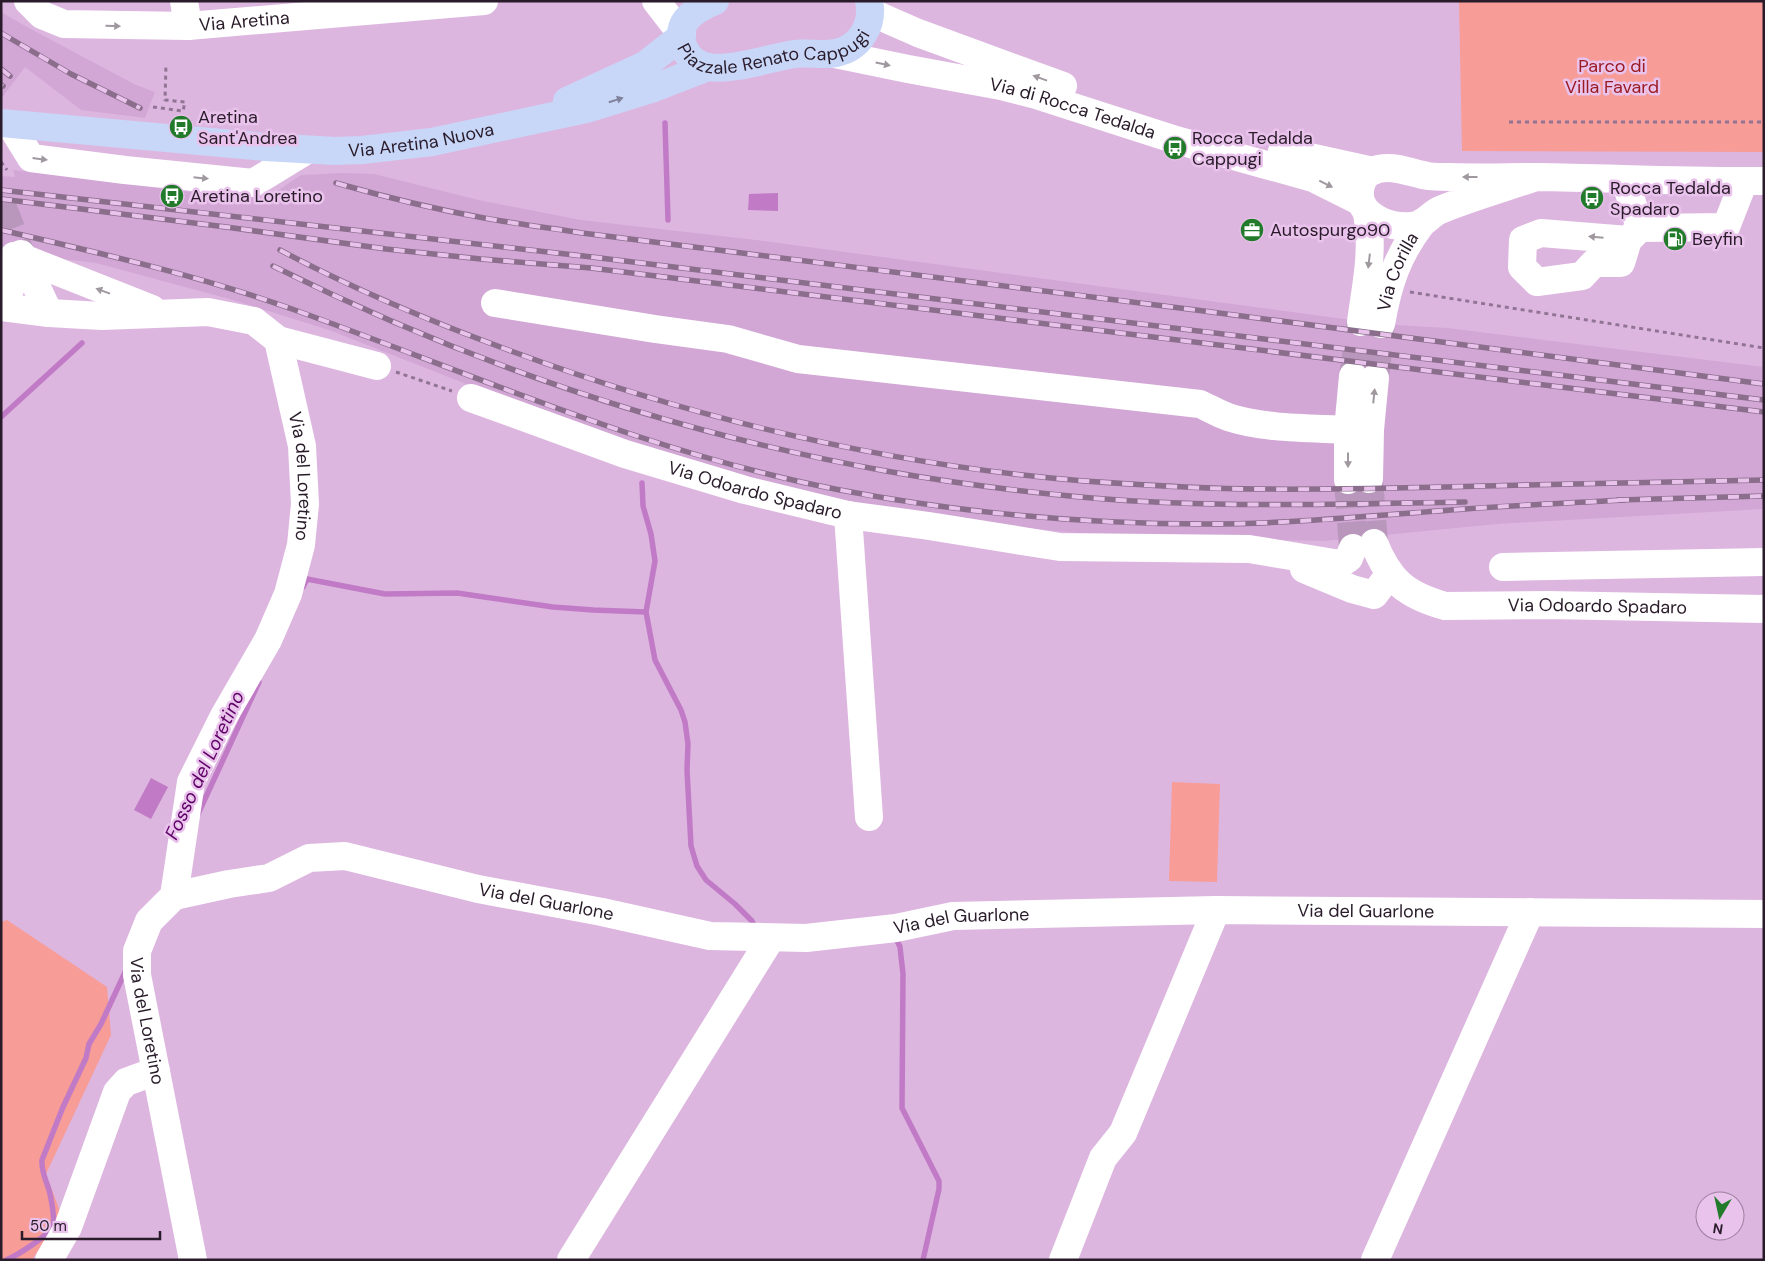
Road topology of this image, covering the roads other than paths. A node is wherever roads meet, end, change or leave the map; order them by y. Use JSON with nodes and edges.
{"nodes":[{"id":1,"x":28,"y":1,"type":"edge"},
{"id":2,"x":484,"y":1,"type":"edge"},
{"id":3,"x":656,"y":1,"type":"edge"},
{"id":4,"x":715,"y":1,"type":"edge"},
{"id":5,"x":869,"y":7,"type":"edge"},
{"id":6,"x":186,"y":14,"type":"edge"},
{"id":7,"x":682,"y":33,"type":"junction"},
{"id":8,"x":835,"y":54,"type":"junction"},
{"id":9,"x":708,"y":67,"type":"junction"},
{"id":10,"x":535,"y":119,"type":"junction"},
{"id":11,"x":5,"y":124,"type":"edge"},
{"id":12,"x":307,"y":150,"type":"junction"},
{"id":13,"x":1373,"y":171,"type":"junction"},
{"id":14,"x":1427,"y":176,"type":"junction"},
{"id":15,"x":1536,"y":177,"type":"junction"},
{"id":16,"x":1625,"y":180,"type":"junction"},
{"id":17,"x":1754,"y":181,"type":"edge"},
{"id":18,"x":1364,"y":207,"type":"junction"},
{"id":19,"x":1430,"y":217,"type":"junction"},
{"id":20,"x":15,"y":261,"type":"edge"},
{"id":21,"x":495,"y":303,"type":"dead end"},
{"id":22,"x":1,"y":305,"type":"edge"},
{"id":23,"x":50,"y":313,"type":"junction"},
{"id":24,"x":166,"y":314,"type":"junction"},
{"id":25,"x":278,"y":340,"type":"junction"},
{"id":26,"x":376,"y":366,"type":"road end"},
{"id":27,"x":472,"y":398,"type":"road end"},
{"id":28,"x":1348,"y":430,"type":"junction"},
{"id":29,"x":848,"y":515,"type":"junction"},
{"id":30,"x":1249,"y":549,"type":"junction"},
{"id":31,"x":1503,"y":567,"type":"dead end"},
{"id":32,"x":1763,"y":569,"type":"edge"},
{"id":33,"x":1382,"y":585,"type":"junction"},
{"id":34,"x":1460,"y":606,"type":"junction"},
{"id":35,"x":1764,"y":609,"type":"edge"},
{"id":36,"x":869,"y":817,"type":"dead end"},
{"id":37,"x":174,"y":896,"type":"junction"},
{"id":38,"x":1216,"y":910,"type":"junction"},
{"id":39,"x":1530,"y":912,"type":"junction"},
{"id":40,"x":1764,"y":914,"type":"edge"},
{"id":41,"x":771,"y":938,"type":"junction"},
{"id":42,"x":156,"y":1072,"type":"junction"},
{"id":43,"x":49,"y":1260,"type":"edge"},
{"id":44,"x":193,"y":1260,"type":"edge"},
{"id":45,"x":571,"y":1260,"type":"edge"},
{"id":46,"x":1063,"y":1260,"type":"edge"},
{"id":47,"x":1375,"y":1260,"type":"edge"}],
"edges":[{"from":1,"to":6,"type":"street","name":"Via Aretina","one_way":true},
{"from":2,"to":6,"type":"street","name":"Via Aretina"},
{"from":3,"to":7,"type":"street"},
{"from":4,"to":7,"type":"main road","name":"Piazzale Renato Cappugi"},
{"from":5,"to":8,"type":"main road","name":"Piazzale Renato Cappugi"},
{"from":13,"to":5,"type":"street","name":"Via di Rocca Tedalda","one_way":true},
{"from":7,"to":9,"type":"main road","name":"Piazzale Renato Cappugi"},
{"from":7,"to":10,"type":"main road","name":"Via Aretina Nuova"},
{"from":8,"to":9,"type":"main road","name":"Piazzale Renato Cappugi"},
{"from":8,"to":18,"type":"street","name":"Via di Rocca Tedalda","one_way":true},
{"from":10,"to":9,"type":"main road","name":"Via Aretina Nuova","one_way":true},
{"from":10,"to":12,"type":"main road","name":"Via Aretina Nuova"},
{"from":11,"to":12,"type":"main road","name":"Via Aretina Nuova"},
{"from":11,"to":12,"type":"street","name":"Via Aretina Nuova","one_way":true},
{"from":13,"to":14,"type":"street","name":"Via di Rocca Tedalda"},
{"from":13,"to":18,"type":"street"},
{"from":15,"to":14,"type":"street","name":"Via di Rocca Tedalda","one_way":true},
{"from":14,"to":19,"type":"street"},
{"from":15,"to":16,"type":"street","name":"Via di Rocca Tedalda"},
{"from":15,"to":19,"type":"street","name":"Via di Rocca Tedalda"},
{"from":16,"to":17,"type":"street","name":"Via di Rocca Tedalda"},
{"from":16,"to":17,"type":"street","one_way":true},
{"from":18,"to":19,"type":"street","name":"Via di Rocca Tedalda"},
{"from":18,"to":19,"type":"street","name":"Via Corilla","one_way":true},
{"from":20,"to":22,"type":"street"},
{"from":20,"to":23,"type":"street"},
{"from":24,"to":20,"type":"street","one_way":true},
{"from":21,"to":28,"type":"street"},
{"from":22,"to":23,"type":"street"},
{"from":23,"to":24,"type":"street"},
{"from":24,"to":25,"type":"street"},
{"from":25,"to":26,"type":"street"},
{"from":25,"to":37,"type":"street","name":"Via del Loretino"},
{"from":27,"to":29,"type":"street","name":"Via Odoardo Spadaro"},
{"from":28,"to":28,"type":"street","one_way":true},
{"from":29,"to":30,"type":"street","name":"Via Odoardo Spadaro"},
{"from":29,"to":36,"type":"street"},
{"from":30,"to":33,"type":"street","name":"Via Odoardo Spadaro"},
{"from":30,"to":33,"type":"street","name":"Via Odoardo Spadaro"},
{"from":31,"to":32,"type":"street"},
{"from":33,"to":34,"type":"street","name":"Via Odoardo Spadaro"},
{"from":33,"to":34,"type":"street"},
{"from":34,"to":35,"type":"street","name":"Via Odoardo Spadaro"},
{"from":37,"to":41,"type":"street","name":"Via del Guarlone"},
{"from":37,"to":42,"type":"street","name":"Via del Loretino"},
{"from":38,"to":39,"type":"street","name":"Via del Guarlone"},
{"from":38,"to":41,"type":"street","name":"Via del Guarlone"},
{"from":38,"to":46,"type":"street"},
{"from":39,"to":40,"type":"street","name":"Via del Guarlone"},
{"from":39,"to":47,"type":"street"},
{"from":41,"to":45,"type":"street"},
{"from":42,"to":43,"type":"street"},
{"from":42,"to":44,"type":"street","name":"Via del Loretino"}]}
